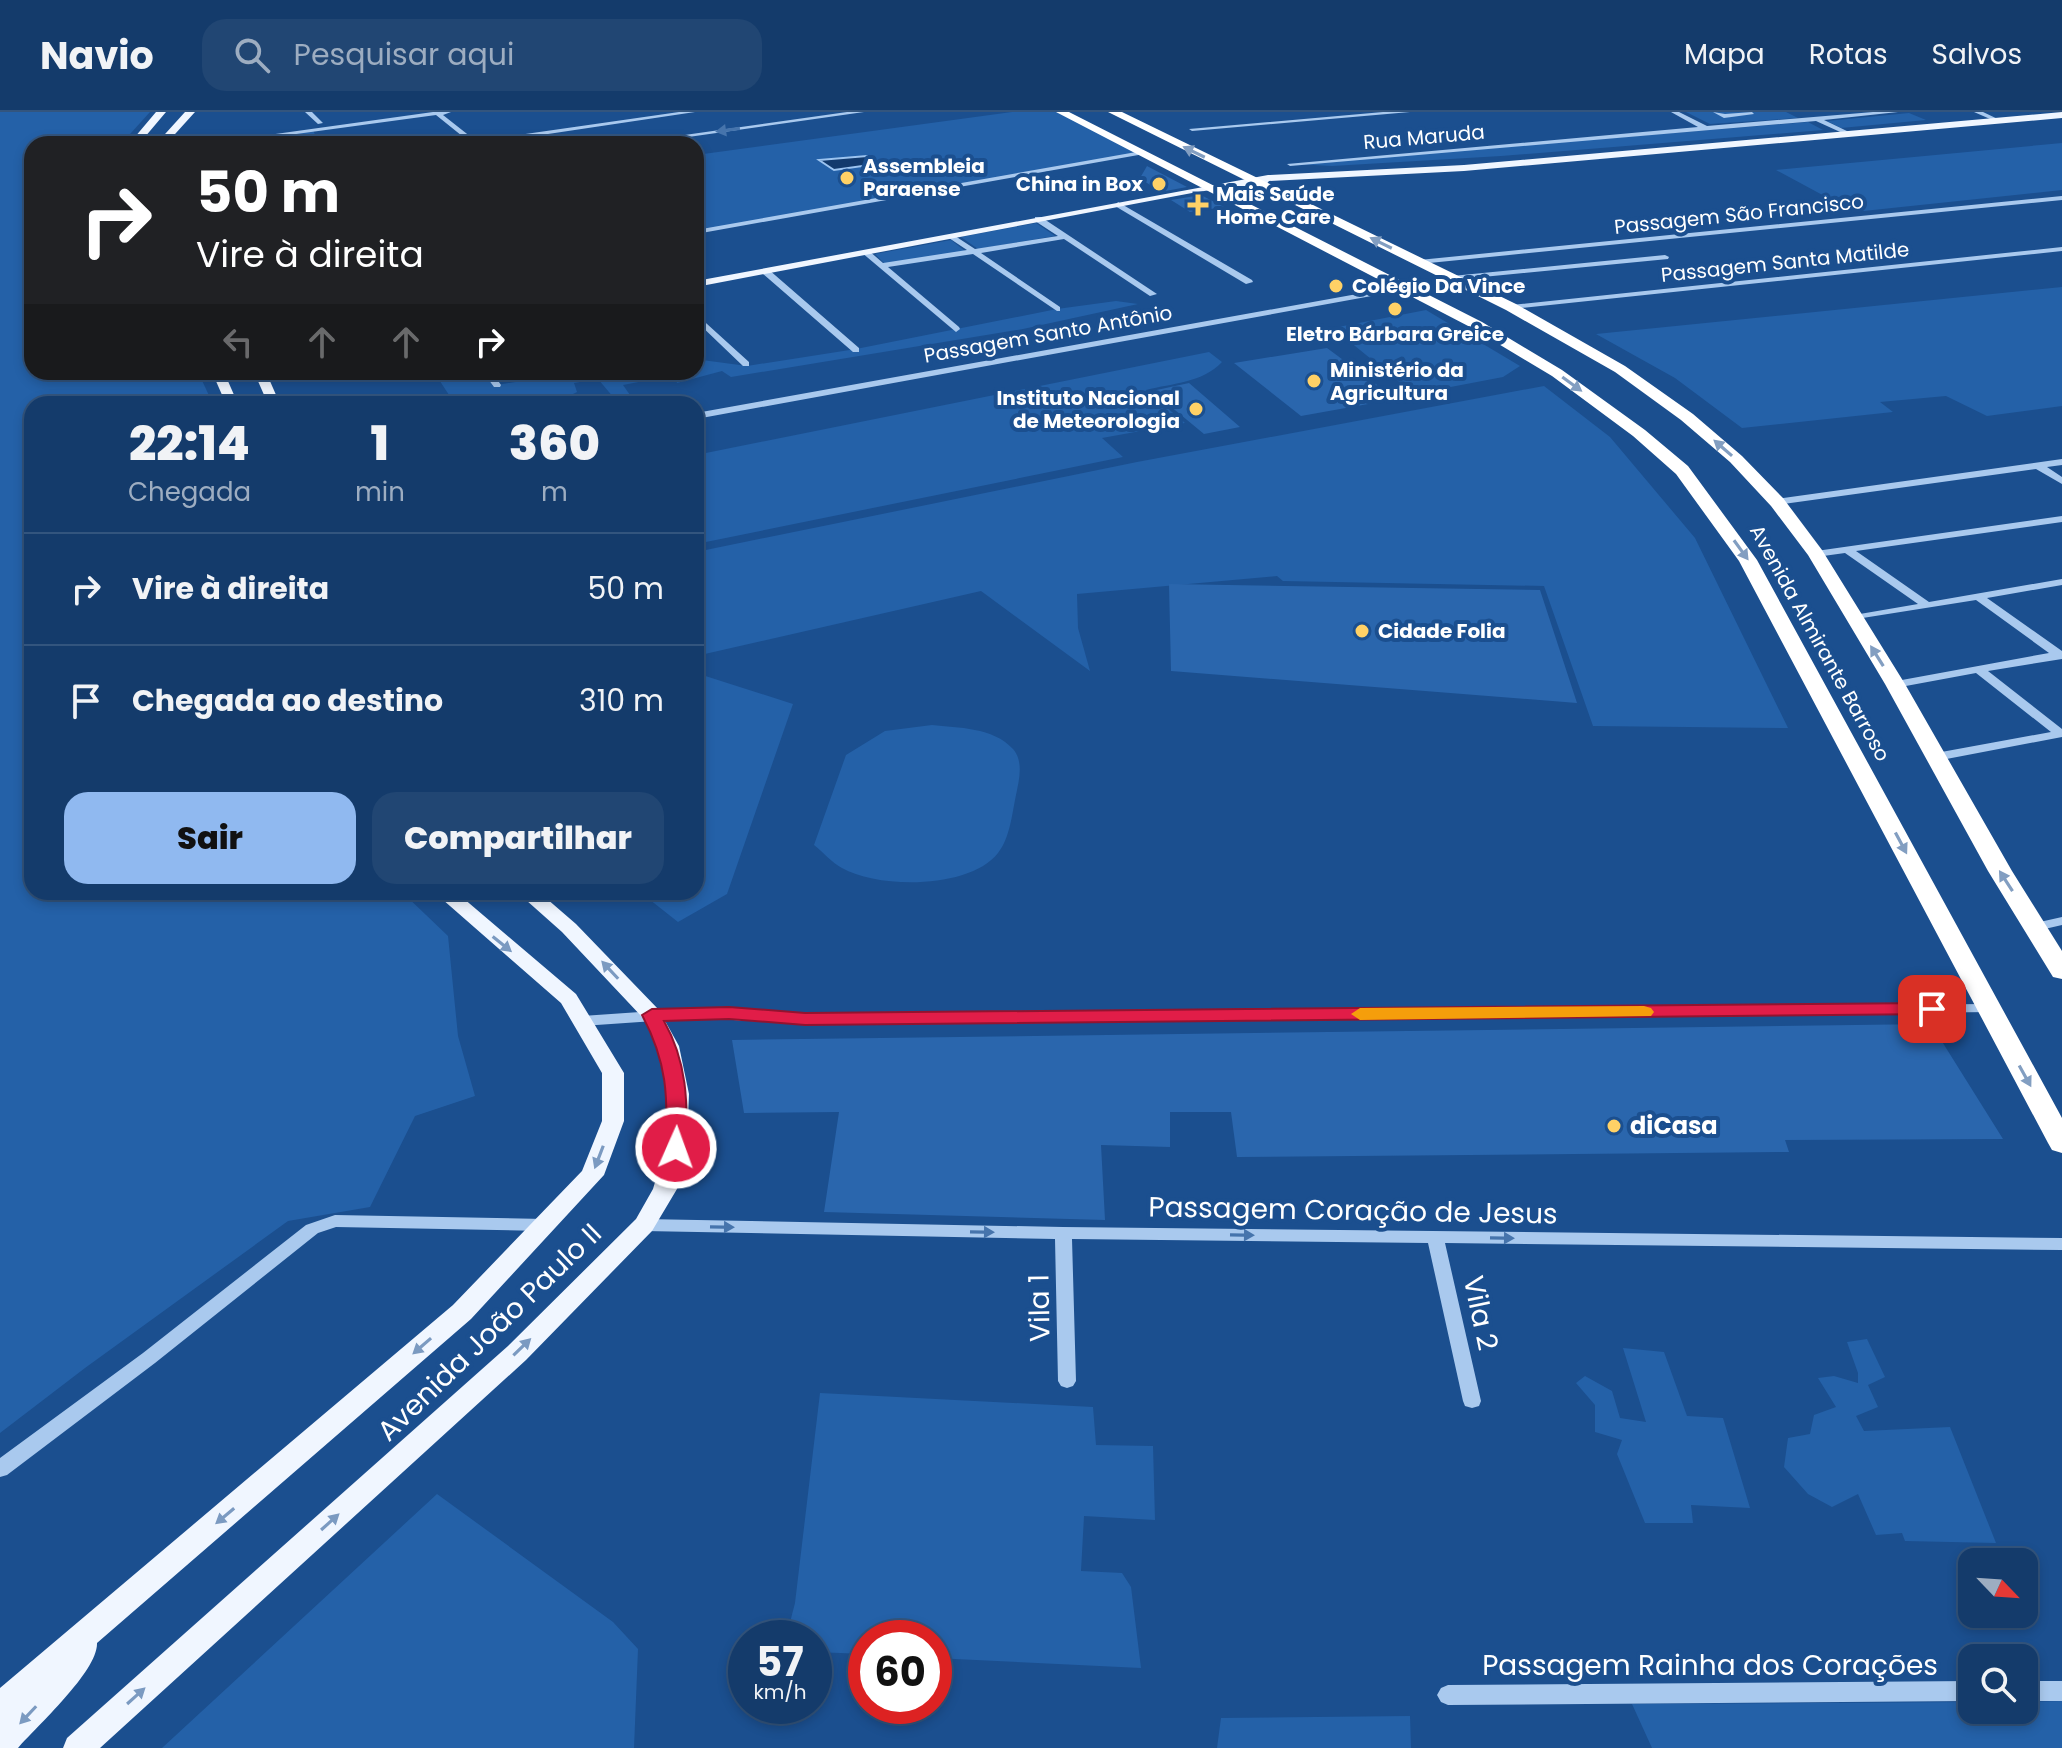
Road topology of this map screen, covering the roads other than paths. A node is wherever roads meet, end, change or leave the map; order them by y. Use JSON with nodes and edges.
{"nodes":[{"id":1,"x":161,"y":112,"type":"edge"},
{"id":2,"x":190,"y":112,"type":"edge"},
{"id":3,"x":308,"y":112,"type":"edge"},
{"id":4,"x":448,"y":112,"type":"edge"},
{"id":5,"x":692,"y":112,"type":"edge"},
{"id":6,"x":861,"y":112,"type":"edge"},
{"id":7,"x":1061,"y":112,"type":"edge"},
{"id":8,"x":1113,"y":112,"type":"edge"},
{"id":9,"x":1407,"y":112,"type":"edge"},
{"id":10,"x":1674,"y":112,"type":"edge"},
{"id":11,"x":1716,"y":112,"type":"edge"},
{"id":12,"x":1747,"y":112,"type":"edge"},
{"id":13,"x":1802,"y":112,"type":"edge"},
{"id":14,"x":1895,"y":112,"type":"edge"},
{"id":15,"x":1977,"y":112,"type":"edge"},
{"id":16,"x":436,"y":113,"type":"edge"},
{"id":17,"x":2062,"y":115,"type":"edge"},
{"id":18,"x":1817,"y":119,"type":"junction"},
{"id":19,"x":1999,"y":121,"type":"junction"},
{"id":20,"x":320,"y":123,"type":"dead end"},
{"id":21,"x":1192,"y":129,"type":"dead end"},
{"id":22,"x":1707,"y":129,"type":"junction"},
{"id":23,"x":1849,"y":134,"type":"junction"},
{"id":24,"x":141,"y":136,"type":"edge"},
{"id":25,"x":168,"y":136,"type":"edge"},
{"id":26,"x":266,"y":136,"type":"edge"},
{"id":27,"x":467,"y":136,"type":"edge"},
{"id":28,"x":525,"y":136,"type":"edge"},
{"id":29,"x":683,"y":136,"type":"edge"},
{"id":30,"x":1142,"y":153,"type":"junction"},
{"id":31,"x":1290,"y":164,"type":"dead end"},
{"id":32,"x":1254,"y":182,"type":"junction"},
{"id":33,"x":1208,"y":187,"type":"junction"},
{"id":34,"x":2062,"y":198,"type":"edge"},
{"id":35,"x":1118,"y":204,"type":"junction"},
{"id":36,"x":1038,"y":219,"type":"junction"},
{"id":37,"x":704,"y":231,"type":"edge"},
{"id":38,"x":952,"y":236,"type":"junction"},
{"id":39,"x":1064,"y":237,"type":"junction"},
{"id":40,"x":2062,"y":249,"type":"edge"},
{"id":41,"x":972,"y":251,"type":"junction"},
{"id":42,"x":865,"y":252,"type":"junction"},
{"id":43,"x":1665,"y":257,"type":"dead end"},
{"id":44,"x":1419,"y":262,"type":"junction"},
{"id":45,"x":882,"y":266,"type":"junction"},
{"id":46,"x":765,"y":271,"type":"junction"},
{"id":47,"x":1452,"y":278,"type":"junction"},
{"id":48,"x":704,"y":282,"type":"edge"},
{"id":49,"x":1249,"y":282,"type":"dead end"},
{"id":50,"x":1407,"y":287,"type":"junction"},
{"id":51,"x":1153,"y":294,"type":"dead end"},
{"id":52,"x":1511,"y":307,"type":"junction"},
{"id":53,"x":1057,"y":309,"type":"dead end"},
{"id":54,"x":704,"y":324,"type":"edge"},
{"id":55,"x":956,"y":329,"type":"dead end"},
{"id":56,"x":856,"y":350,"type":"dead end"},
{"id":57,"x":746,"y":364,"type":"dead end"},
{"id":58,"x":493,"y":380,"type":"edge"},
{"id":59,"x":497,"y":385,"type":"dead end"},
{"id":60,"x":704,"y":415,"type":"edge"},
{"id":61,"x":2062,"y":462,"type":"edge"},
{"id":62,"x":2039,"y":466,"type":"junction"},
{"id":63,"x":2062,"y":481,"type":"edge"},
{"id":64,"x":1777,"y":502,"type":"junction"},
{"id":65,"x":2062,"y":519,"type":"edge"},
{"id":66,"x":1847,"y":550,"type":"junction"},
{"id":67,"x":1816,"y":554,"type":"junction"},
{"id":68,"x":2062,"y":582,"type":"edge"},
{"id":69,"x":1977,"y":596,"type":"junction"},
{"id":70,"x":1927,"y":605,"type":"junction"},
{"id":71,"x":1854,"y":618,"type":"junction"},
{"id":72,"x":2061,"y":655,"type":"edge"},
{"id":73,"x":1980,"y":670,"type":"junction"},
{"id":74,"x":1895,"y":684,"type":"junction"},
{"id":75,"x":2061,"y":733,"type":"edge"},
{"id":76,"x":1936,"y":757,"type":"junction"},
{"id":77,"x":453,"y":900,"type":"edge"},
{"id":78,"x":536,"y":900,"type":"edge"},
{"id":79,"x":2062,"y":921,"type":"edge"},
{"id":80,"x":2036,"y":927,"type":"junction"},
{"id":81,"x":2062,"y":971,"type":"edge"},
{"id":82,"x":1988,"y":1009,"type":"junction"},
{"id":83,"x":652,"y":1015,"type":"junction"},
{"id":84,"x":582,"y":1021,"type":"junction"},
{"id":85,"x":2062,"y":1143,"type":"edge"},
{"id":86,"x":545,"y":1225,"type":"junction"},
{"id":87,"x":644,"y":1225,"type":"junction"},
{"id":88,"x":1063,"y":1233,"type":"junction"},
{"id":89,"x":1435,"y":1237,"type":"junction"},
{"id":90,"x":2062,"y":1244,"type":"edge"},
{"id":91,"x":1067,"y":1381,"type":"dead end"},
{"id":92,"x":1472,"y":1401,"type":"dead end"},
{"id":93,"x":0,"y":1469,"type":"edge"},
{"id":94,"x":81,"y":1639,"type":"junction"},
{"id":95,"x":1958,"y":1691,"type":"edge"},
{"id":96,"x":2038,"y":1691,"type":"edge"},
{"id":97,"x":2062,"y":1691,"type":"edge"},
{"id":98,"x":1448,"y":1695,"type":"dead end"},
{"id":99,"x":0,"y":1707,"type":"edge"},
{"id":100,"x":0,"y":1745,"type":"edge"},
{"id":101,"x":78,"y":1748,"type":"edge"}],
"edges":[{"from":1,"to":24,"type":"main road"},
{"from":2,"to":25,"type":"main road"},
{"from":3,"to":20,"type":"street"},
{"from":4,"to":16,"type":"street"},
{"from":5,"to":28,"type":"street"},
{"from":6,"to":29,"type":"street","one_way":true},
{"from":7,"to":30,"type":"highway","name":"Avenida Almirante Barroso"},
{"from":32,"to":8,"type":"highway","name":"Avenida Almirante Barroso","one_way":true},
{"from":9,"to":21,"type":"street"},
{"from":10,"to":22,"type":"street"},
{"from":11,"to":12,"type":"street"},
{"from":13,"to":18,"type":"street"},
{"from":14,"to":18,"type":"street","name":"Rua Maruda"},
{"from":15,"to":19,"type":"street"},
{"from":16,"to":26,"type":"street"},
{"from":16,"to":27,"type":"street"},
{"from":17,"to":19,"type":"main road"},
{"from":18,"to":22,"type":"street","name":"Rua Maruda"},
{"from":18,"to":23,"type":"street"},
{"from":19,"to":23,"type":"main road"},
{"from":22,"to":31,"type":"street","name":"Rua Maruda"},
{"from":23,"to":32,"type":"main road"},
{"from":30,"to":33,"type":"highway","name":"Avenida Almirante Barroso"},
{"from":30,"to":37,"type":"street"},
{"from":32,"to":33,"type":"main road"},
{"from":44,"to":32,"type":"highway","name":"Avenida Almirante Barroso","one_way":true},
{"from":33,"to":35,"type":"main road"},
{"from":33,"to":50,"type":"highway","name":"Avenida Almirante Barroso"},
{"from":34,"to":44,"type":"street","name":"Passagem São Francisco"},
{"from":35,"to":36,"type":"main road"},
{"from":35,"to":49,"type":"street"},
{"from":36,"to":38,"type":"main road"},
{"from":36,"to":39,"type":"street"},
{"from":38,"to":41,"type":"street"},
{"from":38,"to":42,"type":"main road"},
{"from":39,"to":41,"type":"street"},
{"from":39,"to":51,"type":"street"},
{"from":40,"to":52,"type":"street","name":"Passagem Santa Matilde"},
{"from":41,"to":45,"type":"street"},
{"from":41,"to":53,"type":"street"},
{"from":42,"to":45,"type":"street"},
{"from":42,"to":46,"type":"main road"},
{"from":43,"to":47,"type":"street"},
{"from":44,"to":47,"type":"highway","name":"Avenida Almirante Barroso"},
{"from":45,"to":55,"type":"street"},
{"from":46,"to":48,"type":"main road"},
{"from":46,"to":56,"type":"street"},
{"from":47,"to":52,"type":"highway","name":"Avenida Almirante Barroso"},
{"from":50,"to":60,"type":"street","name":"Passagem Santo Antônio"},
{"from":50,"to":82,"type":"highway","name":"Avenida Almirante Barroso","one_way":true},
{"from":64,"to":52,"type":"highway","name":"Avenida Almirante Barroso","one_way":true},
{"from":54,"to":57,"type":"street"},
{"from":58,"to":59,"type":"street"},
{"from":61,"to":62,"type":"street"},
{"from":62,"to":63,"type":"street"},
{"from":62,"to":64,"type":"street"},
{"from":64,"to":67,"type":"highway","name":"Avenida Almirante Barroso"},
{"from":65,"to":66,"type":"street"},
{"from":66,"to":67,"type":"street"},
{"from":66,"to":70,"type":"street"},
{"from":67,"to":71,"type":"highway","name":"Avenida Almirante Barroso"},
{"from":68,"to":69,"type":"street"},
{"from":69,"to":70,"type":"street"},
{"from":69,"to":72,"type":"street"},
{"from":70,"to":71,"type":"street"},
{"from":74,"to":71,"type":"highway","name":"Avenida Almirante Barroso","one_way":true},
{"from":72,"to":73,"type":"street"},
{"from":73,"to":74,"type":"street"},
{"from":73,"to":75,"type":"street"},
{"from":74,"to":76,"type":"highway","name":"Avenida Almirante Barroso"},
{"from":75,"to":76,"type":"street"},
{"from":80,"to":76,"type":"highway","name":"Avenida Almirante Barroso","one_way":true},
{"from":77,"to":84,"type":"main road","name":"Avenida João Paulo II","one_way":true},
{"from":83,"to":78,"type":"main road","name":"Avenida João Paulo II","one_way":true},
{"from":79,"to":80,"type":"street"},
{"from":80,"to":81,"type":"highway","name":"Avenida Almirante Barroso"},
{"from":82,"to":83,"type":"street"},
{"from":82,"to":85,"type":"highway","name":"Avenida Almirante Barroso","one_way":true},
{"from":83,"to":84,"type":"street"},
{"from":83,"to":87,"type":"main road","name":"Avenida João Paulo II"},
{"from":84,"to":86,"type":"main road","name":"Avenida João Paulo II","one_way":true},
{"from":86,"to":93,"type":"street"},
{"from":86,"to":94,"type":"main road","name":"Avenida João Paulo II","one_way":true},
{"from":87,"to":88,"type":"street","name":"Passagem Coração de Jesus","one_way":true},
{"from":101,"to":87,"type":"main road","name":"Avenida João Paulo II","one_way":true},
{"from":88,"to":89,"type":"street","name":"Passagem Coração de Jesus","one_way":true},
{"from":88,"to":91,"type":"street","name":"Vila 1"},
{"from":89,"to":90,"type":"street","name":"Passagem Coração de Jesus","one_way":true},
{"from":89,"to":92,"type":"street","name":"Vila 2"},
{"from":94,"to":99,"type":"main road","name":"Avenida João Paulo II"},
{"from":94,"to":100,"type":"main road","one_way":true},
{"from":95,"to":98,"type":"street","name":"Passagem Rainha dos Corações"},
{"from":96,"to":97,"type":"street"}]}
